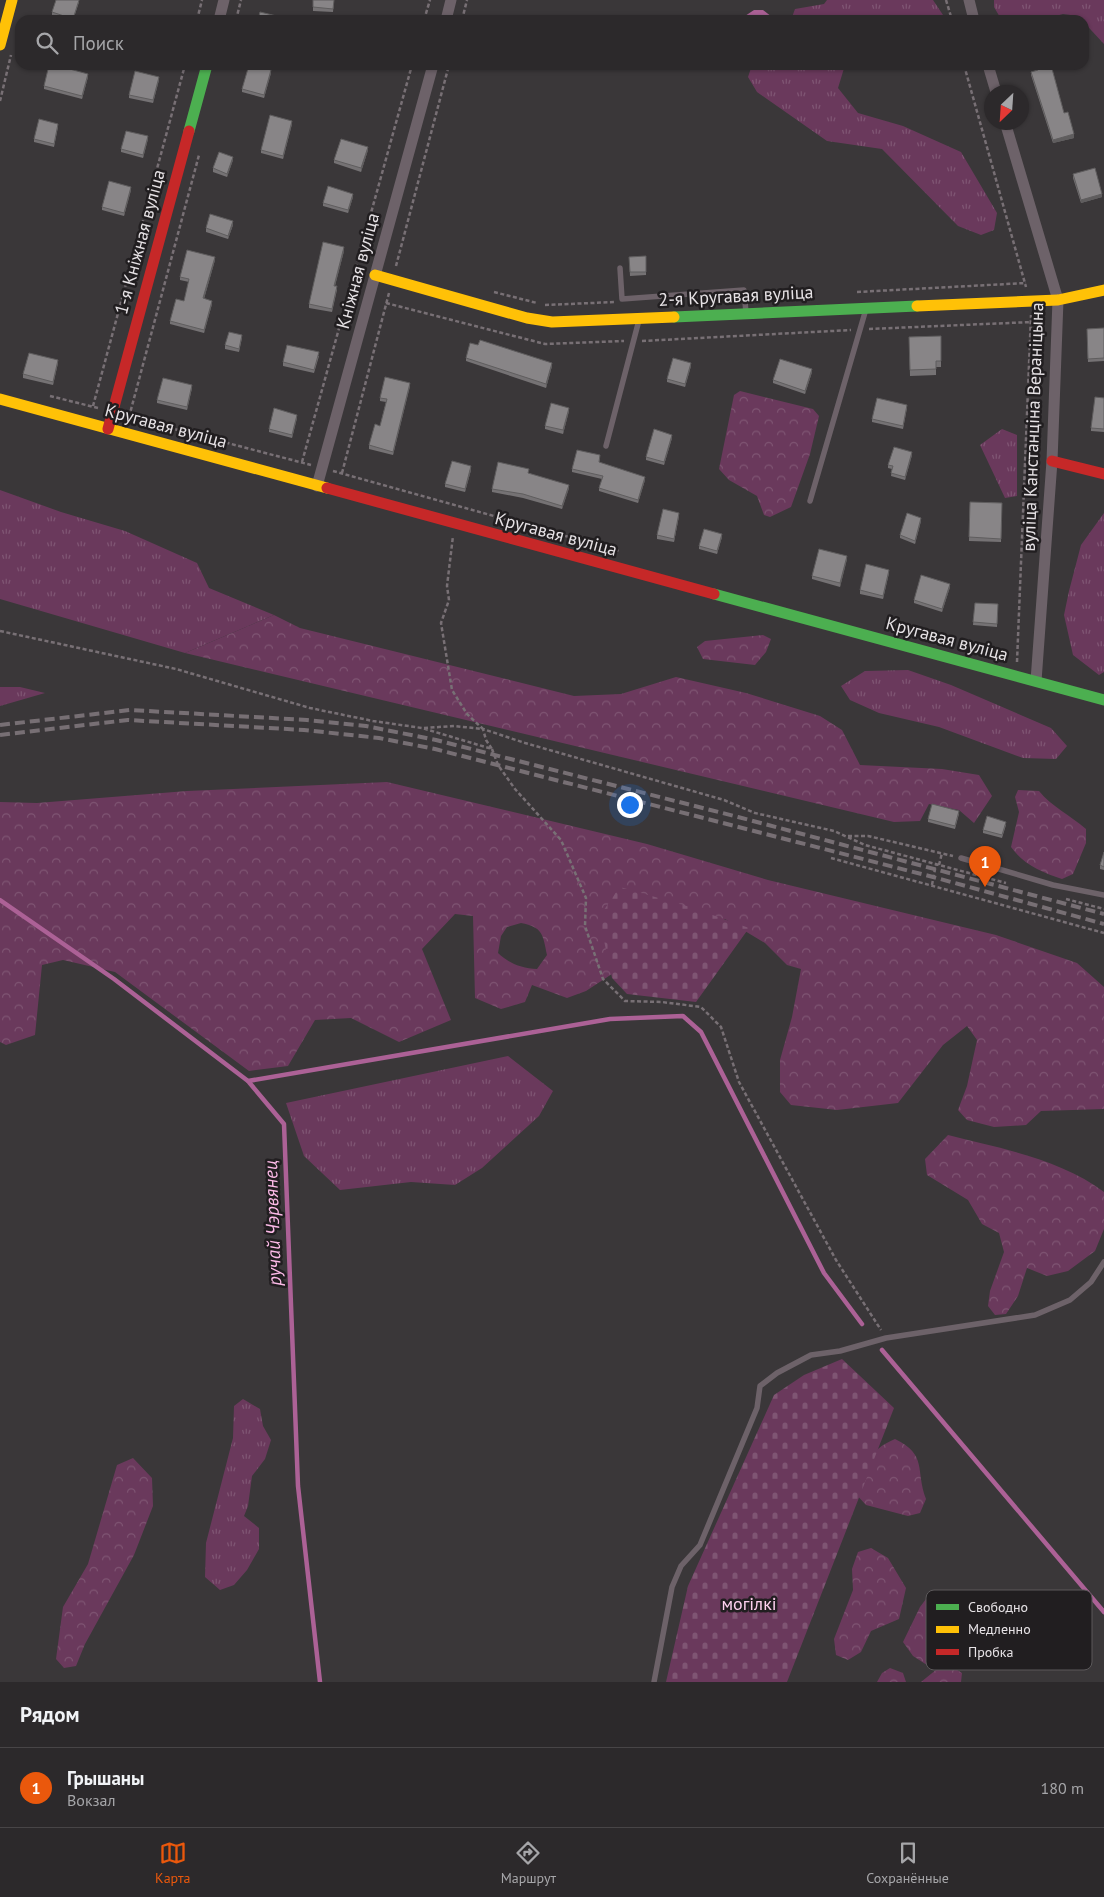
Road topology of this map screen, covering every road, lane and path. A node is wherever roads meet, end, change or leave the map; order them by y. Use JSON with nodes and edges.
{"nodes":[{"id":1,"x":12,"y":0,"type":"edge"},
{"id":2,"x":202,"y":0,"type":"edge"},
{"id":3,"x":224,"y":0,"type":"edge"},
{"id":4,"x":241,"y":0,"type":"edge"},
{"id":5,"x":430,"y":0,"type":"edge"},
{"id":6,"x":451,"y":0,"type":"edge"},
{"id":7,"x":467,"y":0,"type":"edge"},
{"id":8,"x":946,"y":0,"type":"edge"},
{"id":9,"x":968,"y":0,"type":"edge"},
{"id":10,"x":198,"y":15,"type":"edge"},
{"id":11,"x":220,"y":15,"type":"edge"},
{"id":12,"x":237,"y":15,"type":"edge"},
{"id":13,"x":426,"y":15,"type":"edge"},
{"id":14,"x":447,"y":15,"type":"edge"},
{"id":15,"x":463,"y":15,"type":"edge"},
{"id":16,"x":950,"y":15,"type":"edge"},
{"id":17,"x":972,"y":15,"type":"edge"},
{"id":18,"x":0,"y":45,"type":"edge"},
{"id":19,"x":184,"y":70,"type":"edge"},
{"id":20,"x":205,"y":70,"type":"edge"},
{"id":21,"x":411,"y":70,"type":"edge"},
{"id":22,"x":432,"y":70,"type":"edge"},
{"id":23,"x":449,"y":70,"type":"edge"},
{"id":24,"x":965,"y":70,"type":"edge"},
{"id":25,"x":989,"y":70,"type":"edge"},
{"id":26,"x":994,"y":85,"type":"edge"},
{"id":27,"x":1007,"y":130,"type":"edge"},
{"id":28,"x":201,"y":150,"type":"dead end"},
{"id":29,"x":396,"y":265,"type":"dead end"},
{"id":30,"x":620,"y":268,"type":"dead end"},
{"id":31,"x":375,"y":275,"type":"junction"},
{"id":32,"x":1026,"y":283,"type":"dead end"},
{"id":33,"x":1104,"y":290,"type":"edge"},
{"id":34,"x":1058,"y":300,"type":"junction"},
{"id":35,"x":386,"y":303,"type":"dead end"},
{"id":36,"x":866,"y":307,"type":"junction"},
{"id":37,"x":746,"y":313,"type":"junction"},
{"id":38,"x":640,"y":318,"type":"junction"},
{"id":39,"x":1032,"y":322,"type":"dead end"},
{"id":40,"x":46,"y":395,"type":"dead end"},
{"id":41,"x":0,"y":399,"type":"edge"},
{"id":42,"x":93,"y":407,"type":"junction"},
{"id":43,"x":112,"y":412,"type":"junction"},
{"id":44,"x":129,"y":417,"type":"junction"},
{"id":45,"x":108,"y":429,"type":"junction"},
{"id":46,"x":606,"y":446,"type":"dead end"},
{"id":47,"x":302,"y":462,"type":"junction"},
{"id":48,"x":1052,"y":462,"type":"junction"},
{"id":49,"x":322,"y":468,"type":"junction"},
{"id":50,"x":342,"y":474,"type":"junction"},
{"id":51,"x":1104,"y":474,"type":"edge"},
{"id":52,"x":317,"y":486,"type":"junction"},
{"id":53,"x":810,"y":501,"type":"dead end"},
{"id":54,"x":454,"y":525,"type":"junction"},
{"id":55,"x":628,"y":553,"type":"dead end"},
{"id":56,"x":0,"y":631,"type":"edge"},
{"id":57,"x":1008,"y":661,"type":"dead end"},
{"id":58,"x":1036,"y":681,"type":"junction"},
{"id":59,"x":1104,"y":700,"type":"edge"},
{"id":60,"x":422,"y":728,"type":"junction"},
{"id":61,"x":484,"y":729,"type":"junction"},
{"id":62,"x":492,"y":749,"type":"junction"},
{"id":63,"x":847,"y":836,"type":"junction"},
{"id":64,"x":942,"y":853,"type":"junction"},
{"id":65,"x":830,"y":858,"type":"dead end"},
{"id":66,"x":961,"y":858,"type":"joint"},
{"id":67,"x":938,"y":864,"type":"junction"},
{"id":68,"x":1012,"y":884,"type":"dead end"},
{"id":69,"x":931,"y":885,"type":"junction"},
{"id":70,"x":1104,"y":895,"type":"edge"},
{"id":71,"x":1058,"y":896,"type":"dead end"},
{"id":72,"x":1104,"y":909,"type":"edge"},
{"id":73,"x":1104,"y":933,"type":"edge"},
{"id":74,"x":1104,"y":1262,"type":"edge"},
{"id":75,"x":886,"y":1338,"type":"junction"},
{"id":76,"x":654,"y":1682,"type":"edge"}],
"edges":[{"from":1,"to":18,"type":"street"},
{"from":2,"to":10,"type":"path"},
{"from":3,"to":11,"type":"street"},
{"from":4,"to":12,"type":"path"},
{"from":5,"to":13,"type":"path"},
{"from":6,"to":14,"type":"street"},
{"from":7,"to":15,"type":"path"},
{"from":8,"to":16,"type":"path"},
{"from":9,"to":17,"type":"street"},
{"from":19,"to":42,"type":"path"},
{"from":20,"to":43,"type":"street","name":"1-я Кніжная вуліца"},
{"from":21,"to":47,"type":"path"},
{"from":22,"to":31,"type":"street","name":"Кніжная вуліца"},
{"from":23,"to":29,"type":"path"},
{"from":24,"to":32,"type":"path"},
{"from":25,"to":26,"type":"street"},
{"from":27,"to":34,"type":"street","name":"вуліца Канстанціна Вераніцына"},
{"from":28,"to":44,"type":"path"},
{"from":30,"to":37,"type":"lane"},
{"from":31,"to":38,"type":"street","name":"2-я Кругавая вуліца"},
{"from":31,"to":49,"type":"street","name":"Кніжная вуліца"},
{"from":33,"to":34,"type":"street","name":"2-я Кругавая вуліца"},
{"from":34,"to":36,"type":"street","name":"2-я Кругавая вуліца"},
{"from":34,"to":48,"type":"street","name":"вуліца Канстанціна Вераніцына"},
{"from":35,"to":50,"type":"path"},
{"from":36,"to":37,"type":"street","name":"2-я Кругавая вуліца"},
{"from":36,"to":53,"type":"lane"},
{"from":37,"to":38,"type":"street","name":"2-я Кругавая вуліца"},
{"from":38,"to":46,"type":"lane"},
{"from":39,"to":57,"type":"path"},
{"from":40,"to":42,"type":"path"},
{"from":41,"to":45,"type":"street","name":"Кругавая вуліца"},
{"from":42,"to":43,"type":"path"},
{"from":43,"to":44,"type":"path"},
{"from":43,"to":45,"type":"street","name":"1-я Кніжная вуліца"},
{"from":44,"to":47,"type":"path"},
{"from":45,"to":52,"type":"street","name":"Кругавая вуліца"},
{"from":47,"to":49,"type":"path"},
{"from":48,"to":51,"type":"street"},
{"from":48,"to":58,"type":"street","name":"вуліца Канстанціна Вераніцына"},
{"from":49,"to":50,"type":"path"},
{"from":49,"to":52,"type":"street","name":"Кніжная вуліца"},
{"from":50,"to":55,"type":"path"},
{"from":52,"to":54,"type":"street","name":"Кругавая вуліца"},
{"from":54,"to":58,"type":"street","name":"Кругавая вуліца"},
{"from":54,"to":61,"type":"path"},
{"from":56,"to":60,"type":"path"},
{"from":58,"to":59,"type":"street","name":"Кругавая вуліца"},
{"from":60,"to":61,"type":"path"},
{"from":60,"to":62,"type":"path"},
{"from":61,"to":62,"type":"path"},
{"from":61,"to":63,"type":"path"},
{"from":62,"to":75,"type":"path"},
{"from":63,"to":64,"type":"path"},
{"from":63,"to":67,"type":"path"},
{"from":64,"to":66,"type":"path"},
{"from":64,"to":67,"type":"path"},
{"from":65,"to":69,"type":"path"},
{"from":66,"to":70,"type":"lane"},
{"from":67,"to":68,"type":"path"},
{"from":67,"to":69,"type":"path"},
{"from":69,"to":73,"type":"path"},
{"from":71,"to":72,"type":"path"},
{"from":74,"to":75,"type":"lane"},
{"from":75,"to":76,"type":"lane"}]}
